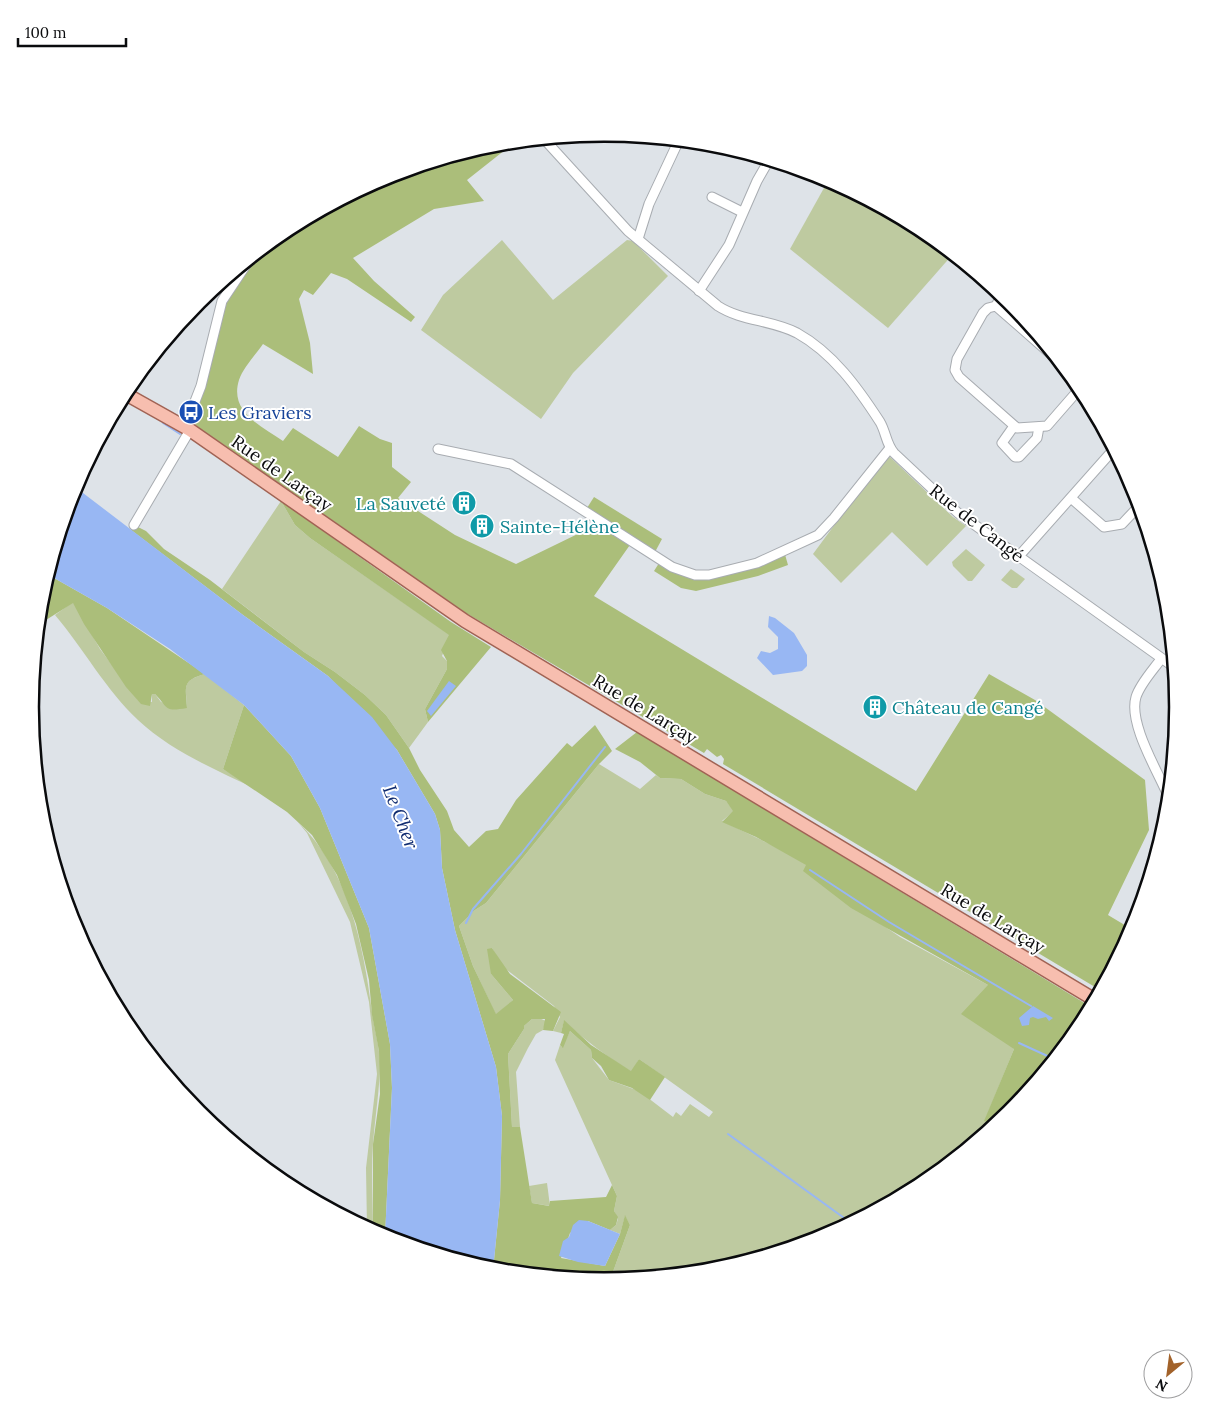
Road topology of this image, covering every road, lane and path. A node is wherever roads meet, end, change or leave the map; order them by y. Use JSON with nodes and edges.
{"nodes":[{"id":1,"x":549,"y":145,"type":"edge"},
{"id":2,"x":676,"y":147,"type":"edge"},
{"id":3,"x":765,"y":166,"type":"edge"},
{"id":4,"x":712,"y":197,"type":"dead end"},
{"id":5,"x":742,"y":212,"type":"junction"},
{"id":6,"x":638,"y":239,"type":"junction"},
{"id":7,"x":239,"y":276,"type":"edge"},
{"id":8,"x":699,"y":291,"type":"junction"},
{"id":9,"x":999,"y":303,"type":"edge"},
{"id":10,"x":998,"y":307,"type":"junction"},
{"id":11,"x":1030,"y":336,"type":"edge"},
{"id":12,"x":1074,"y":394,"type":"edge"},
{"id":13,"x":132,"y":397,"type":"edge"},
{"id":14,"x":1014,"y":426,"type":"junction"},
{"id":15,"x":1039,"y":427,"type":"junction"},
{"id":16,"x":187,"y":429,"type":"junction"},
{"id":17,"x":890,"y":448,"type":"junction"},
{"id":18,"x":438,"y":449,"type":"dead end"},
{"id":19,"x":1110,"y":454,"type":"edge"},
{"id":20,"x":1071,"y":498,"type":"junction"},
{"id":21,"x":1134,"y":512,"type":"edge"},
{"id":22,"x":134,"y":525,"type":"dead end"},
{"id":23,"x":1020,"y":556,"type":"junction"},
{"id":24,"x":1161,"y":659,"type":"junction"},
{"id":25,"x":1167,"y":663,"type":"edge"},
{"id":26,"x":1164,"y":779,"type":"edge"},
{"id":27,"x":1090,"y":997,"type":"edge"}],
"edges":[{"from":1,"to":6,"type":"street","name":"Rue de Cangé"},
{"from":2,"to":6,"type":"street"},
{"from":3,"to":5,"type":"street"},
{"from":4,"to":5,"type":"street"},
{"from":5,"to":8,"type":"street"},
{"from":6,"to":8,"type":"street","name":"Rue de Cangé"},
{"from":7,"to":16,"type":"street"},
{"from":8,"to":17,"type":"street","name":"Rue de Cangé"},
{"from":9,"to":10,"type":"street"},
{"from":10,"to":11,"type":"street"},
{"from":10,"to":14,"type":"street"},
{"from":12,"to":15,"type":"street"},
{"from":13,"to":16,"type":"main road","name":"Rue de Larçay"},
{"from":14,"to":15,"type":"street"},
{"from":14,"to":15,"type":"street"},
{"from":16,"to":22,"type":"street"},
{"from":16,"to":27,"type":"main road","name":"Rue de Larçay"},
{"from":17,"to":18,"type":"street"},
{"from":17,"to":23,"type":"street","name":"Rue de Cangé"},
{"from":19,"to":20,"type":"street"},
{"from":20,"to":21,"type":"street"},
{"from":20,"to":23,"type":"street"},
{"from":23,"to":24,"type":"street","name":"Rue de Cangé"},
{"from":24,"to":25,"type":"street","name":"Rue de Cangé"},
{"from":24,"to":26,"type":"street"}]}
